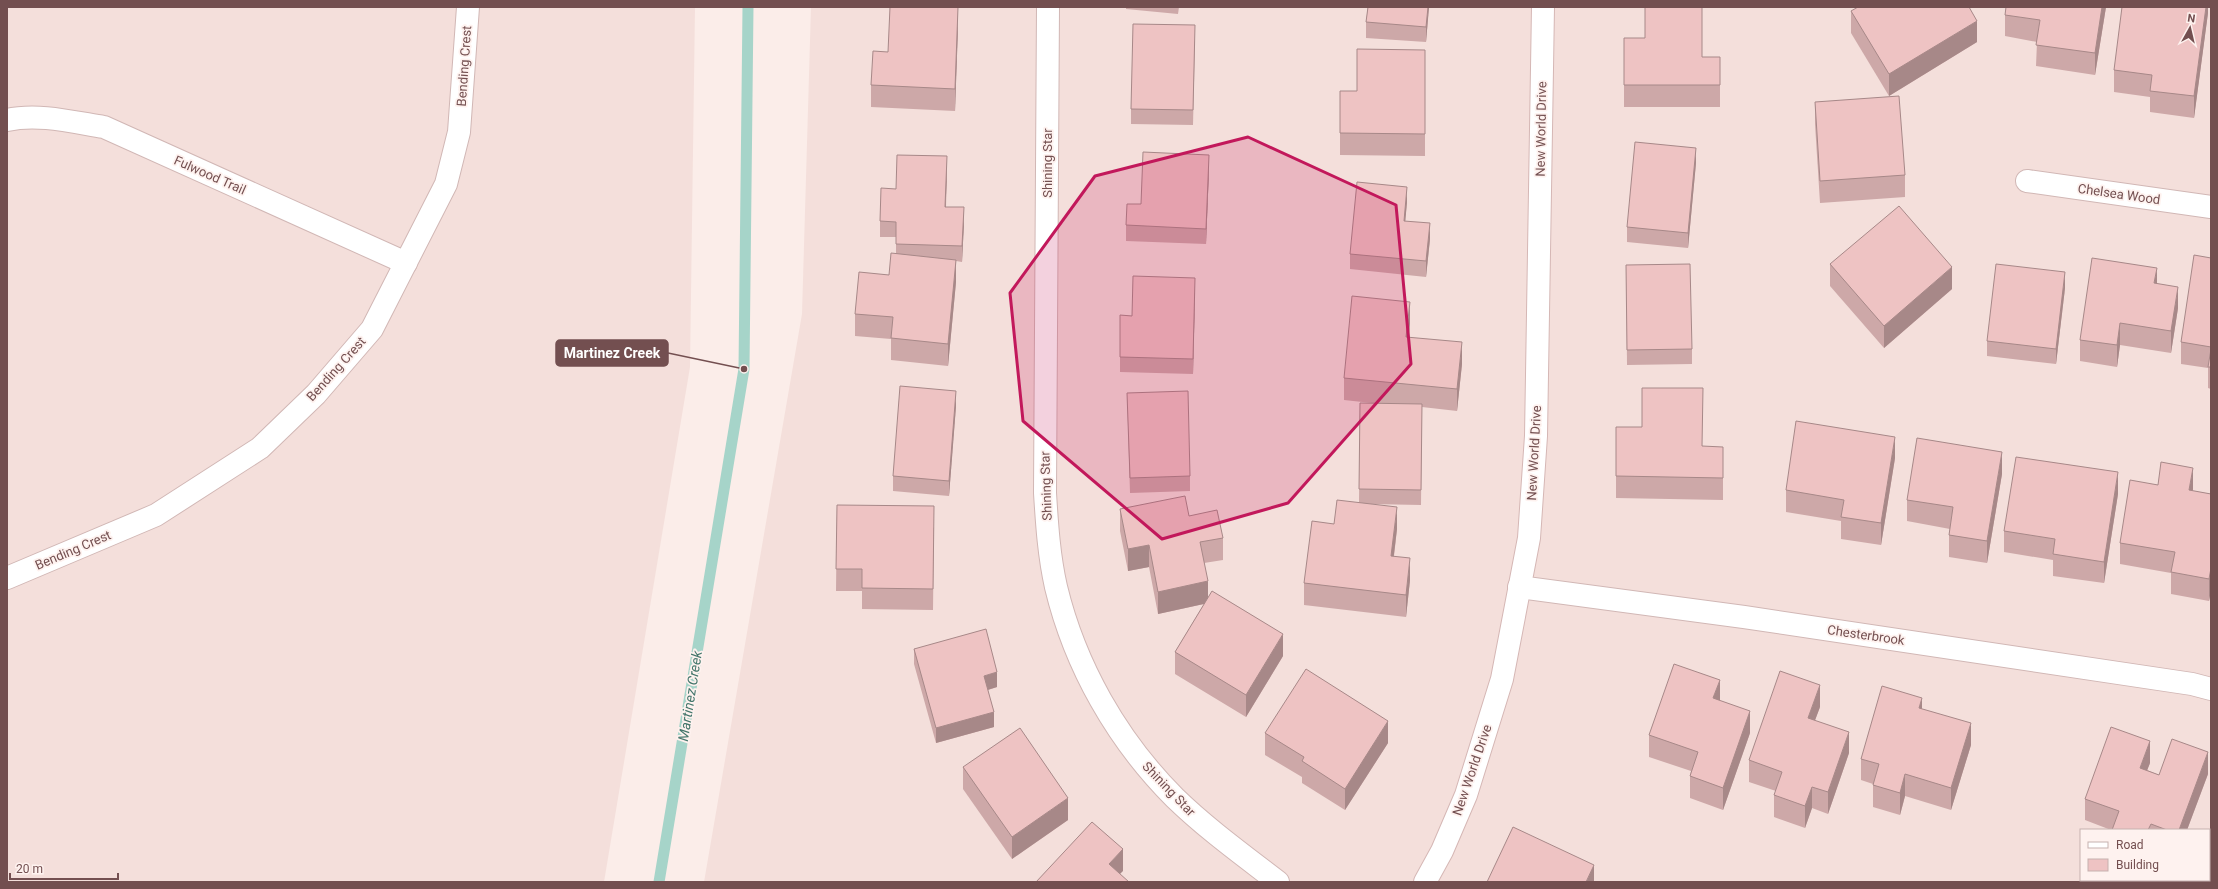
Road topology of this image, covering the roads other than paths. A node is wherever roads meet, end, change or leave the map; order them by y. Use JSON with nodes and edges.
{"nodes":[{"id":1,"x":468,"y":7,"type":"edge"},
{"id":2,"x":1048,"y":7,"type":"edge"},
{"id":3,"x":1543,"y":7,"type":"edge"},
{"id":4,"x":7,"y":120,"type":"edge"},
{"id":5,"x":2026,"y":181,"type":"dead end"},
{"id":6,"x":2211,"y":207,"type":"edge"},
{"id":7,"x":406,"y":263,"type":"junction"},
{"id":8,"x":7,"y":578,"type":"edge"},
{"id":9,"x":1519,"y":587,"type":"junction"},
{"id":10,"x":2211,"y":689,"type":"edge"},
{"id":11,"x":1278,"y":882,"type":"edge"},
{"id":12,"x":1425,"y":882,"type":"edge"}],
"edges":[{"from":1,"to":7,"type":"street","name":"Bending Crest"},
{"from":2,"to":11,"type":"street","name":"Shining Star"},
{"from":3,"to":9,"type":"street","name":"New World Drive"},
{"from":4,"to":7,"type":"street","name":"Fulwood Trail"},
{"from":5,"to":6,"type":"street","name":"Chelsea Wood"},
{"from":7,"to":8,"type":"street","name":"Bending Crest"},
{"from":9,"to":10,"type":"street","name":"Chesterbrook"},
{"from":9,"to":12,"type":"street","name":"New World Drive"}]}
